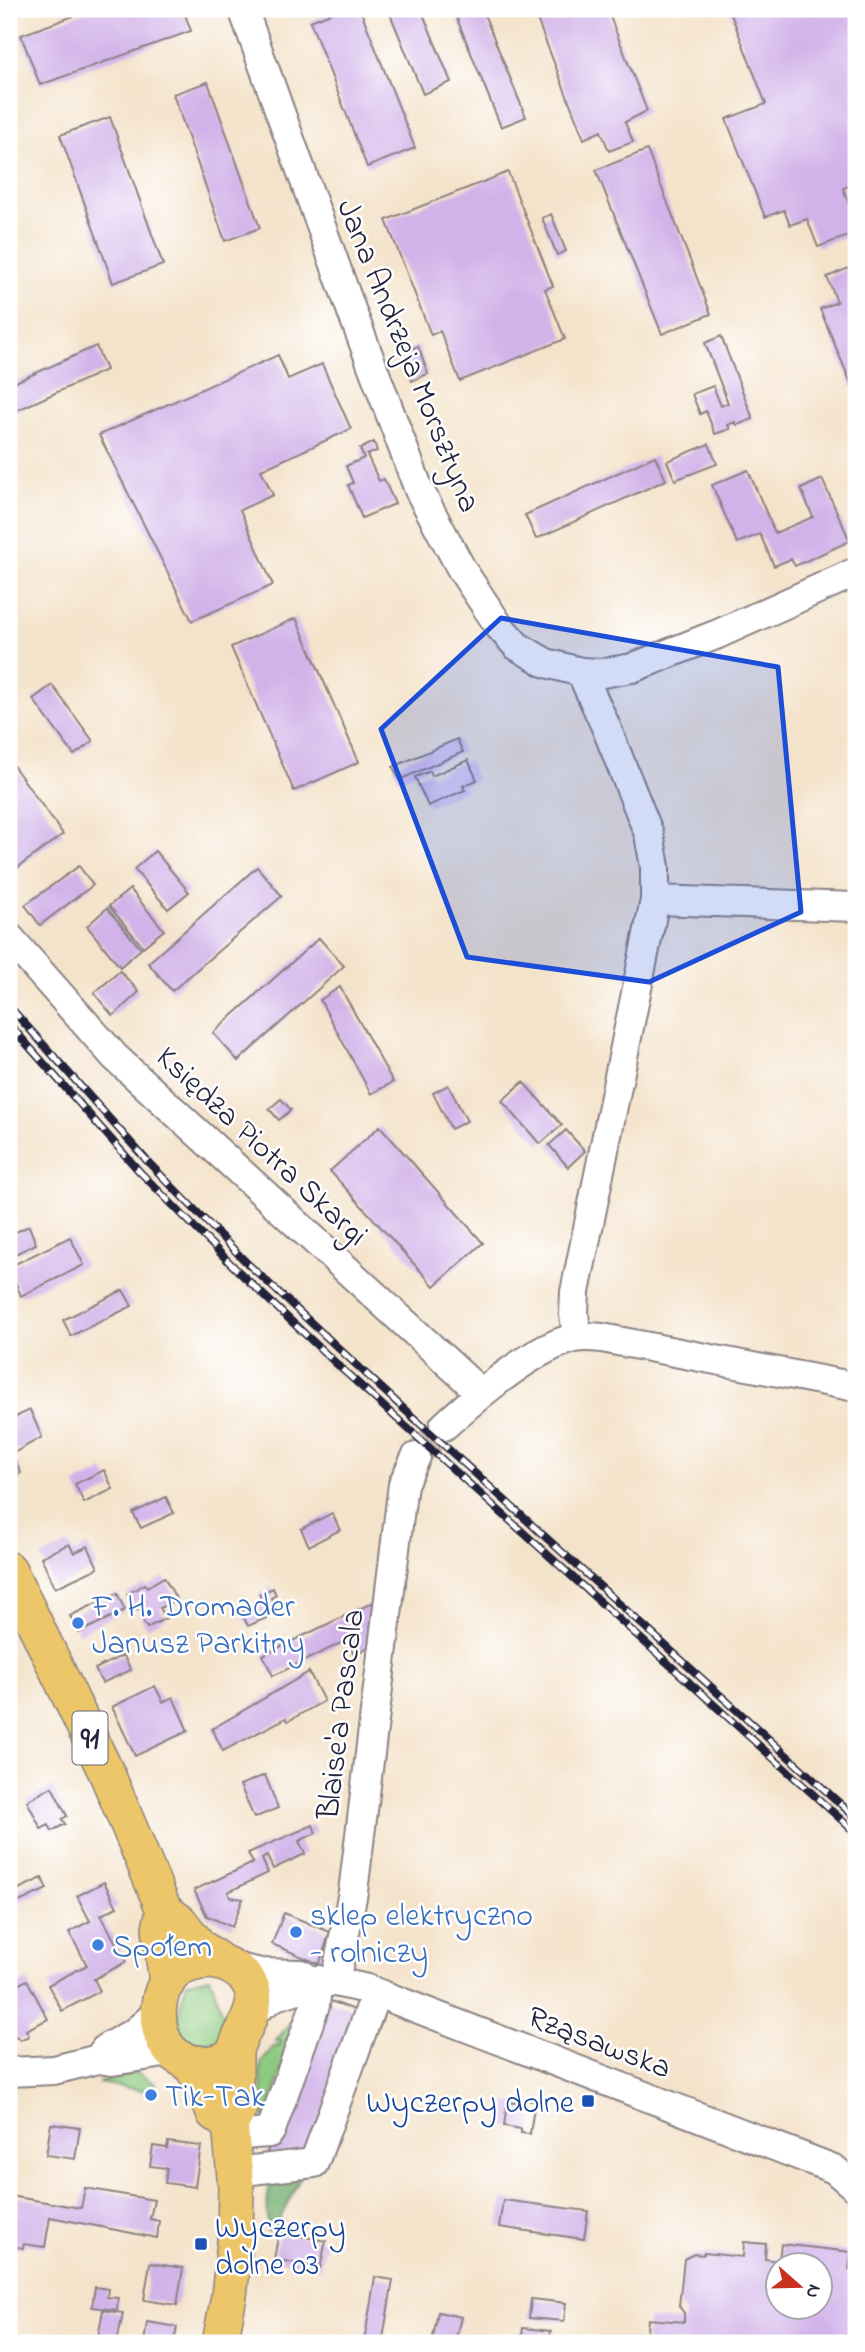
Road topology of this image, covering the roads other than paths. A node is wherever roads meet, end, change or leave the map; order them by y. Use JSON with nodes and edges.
{"nodes":[{"id":1,"x":243,"y":9,"type":"edge"},
{"id":2,"x":856,"y":572,"type":"edge"},
{"id":3,"x":581,"y":672,"type":"junction"},
{"id":4,"x":655,"y":900,"type":"junction"},
{"id":5,"x":856,"y":907,"type":"edge"},
{"id":6,"x":9,"y":937,"type":"edge"},
{"id":7,"x":577,"y":1337,"type":"junction"},
{"id":8,"x":856,"y":1387,"type":"edge"},
{"id":9,"x":481,"y":1393,"type":"junction"},
{"id":10,"x":444,"y":1426,"type":"tunnel mouth"},
{"id":11,"x":416,"y":1457,"type":"tunnel mouth"},
{"id":12,"x":9,"y":1570,"type":"edge"},
{"id":13,"x":164,"y":1910,"type":"junction"},
{"id":14,"x":227,"y":1964,"type":"junction"},
{"id":15,"x":321,"y":1981,"type":"junction"},
{"id":16,"x":376,"y":1993,"type":"junction"},
{"id":17,"x":162,"y":1997,"type":"junction"},
{"id":18,"x":251,"y":2013,"type":"junction"},
{"id":19,"x":235,"y":2050,"type":"junction"},
{"id":20,"x":180,"y":2057,"type":"junction"},
{"id":21,"x":98,"y":2059,"type":"junction"},
{"id":22,"x":9,"y":2072,"type":"edge"},
{"id":23,"x":231,"y":2131,"type":"junction"},
{"id":24,"x":234,"y":2172,"type":"junction"},
{"id":25,"x":856,"y":2188,"type":"edge"},
{"id":26,"x":220,"y":2343,"type":"edge"}],
"edges":[{"from":1,"to":3,"type":"street","name":"Jana Andrzeja Morsztyna"},
{"from":2,"to":3,"type":"street","name":"Jana Andrzeja Morsztyna"},
{"from":3,"to":4,"type":"street"},
{"from":4,"to":5,"type":"street"},
{"from":4,"to":7,"type":"street"},
{"from":6,"to":9,"type":"street","name":"Księdza Piotra Skargi"},
{"from":7,"to":8,"type":"street"},
{"from":7,"to":9,"type":"street"},
{"from":9,"to":10,"type":"street"},
{"from":11,"to":15,"type":"street","name":"Blaise'a Pascala"},
{"from":12,"to":13,"type":"main road","number":"91"},
{"from":13,"to":14,"type":"main road","number":"91"},
{"from":13,"to":17,"type":"main road","number":"91"},
{"from":14,"to":15,"type":"street","name":"Rząsawska"},
{"from":14,"to":17,"type":"main road"},
{"from":14,"to":18,"type":"main road","number":"91"},
{"from":15,"to":16,"type":"street","name":"Rząsawska"},
{"from":15,"to":18,"type":"street"},
{"from":15,"to":23,"type":"street","name":"Blaise'a Pascala"},
{"from":16,"to":24,"type":"street"},
{"from":16,"to":25,"type":"street","name":"Rząsawska"},
{"from":17,"to":20,"type":"main road","number":"91"},
{"from":17,"to":21,"type":"street"},
{"from":18,"to":19,"type":"main road"},
{"from":19,"to":20,"type":"main road"},
{"from":19,"to":23,"type":"main road"},
{"from":20,"to":21,"type":"street"},
{"from":20,"to":23,"type":"main road","number":"91"},
{"from":21,"to":22,"type":"street"},
{"from":23,"to":24,"type":"main road"},
{"from":24,"to":26,"type":"main road"}]}
